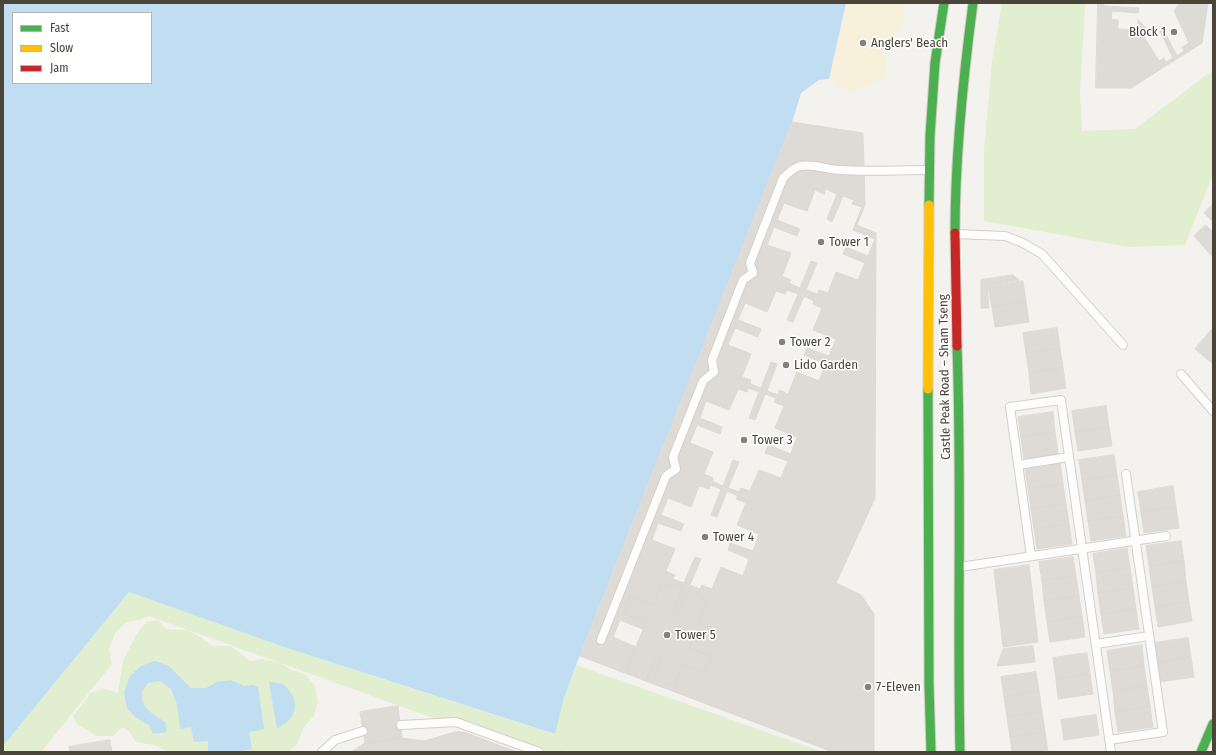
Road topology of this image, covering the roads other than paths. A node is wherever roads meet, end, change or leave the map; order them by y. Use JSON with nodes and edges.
{"nodes":[{"id":1,"x":944,"y":3,"type":"edge"},
{"id":2,"x":973,"y":3,"type":"edge"},
{"id":3,"x":930,"y":170,"type":"junction"},
{"id":4,"x":954,"y":234,"type":"junction"},
{"id":5,"x":1124,"y":345,"type":"dead end"},
{"id":6,"x":1181,"y":374,"type":"dead end"},
{"id":7,"x":1213,"y":411,"type":"edge"},
{"id":8,"x":1069,"y":457,"type":"junction"},
{"id":9,"x":1018,"y":465,"type":"junction"},
{"id":10,"x":1126,"y":474,"type":"dead end"},
{"id":11,"x":1166,"y":536,"type":"dead end"},
{"id":12,"x":1135,"y":541,"type":"junction"},
{"id":13,"x":1082,"y":549,"type":"junction"},
{"id":14,"x":1031,"y":556,"type":"junction"},
{"id":15,"x":959,"y":567,"type":"junction"},
{"id":16,"x":1149,"y":636,"type":"junction"},
{"id":17,"x":601,"y":640,"type":"dead end"},
{"id":18,"x":1096,"y":644,"type":"junction"},
{"id":19,"x":1213,"y":724,"type":"edge"},
{"id":20,"x":401,"y":725,"type":"dead end"},
{"id":21,"x":363,"y":731,"type":"dead end"},
{"id":22,"x":1109,"y":740,"type":"junction"},
{"id":23,"x":322,"y":752,"type":"edge"},
{"id":24,"x":539,"y":752,"type":"edge"},
{"id":25,"x":931,"y":752,"type":"edge"},
{"id":26,"x":960,"y":752,"type":"edge"},
{"id":27,"x":1111,"y":752,"type":"edge"},
{"id":28,"x":1201,"y":752,"type":"edge"}],
"edges":[{"from":1,"to":3,"type":"main road","name":"Castle Peak Road – Sham Tseng"},
{"from":2,"to":4,"type":"main road","name":"Castle Peak Road – Sham Tseng"},
{"from":3,"to":17,"type":"lane"},
{"from":3,"to":25,"type":"main road","name":"Castle Peak Road – Sham Tseng"},
{"from":4,"to":5,"type":"lane"},
{"from":4,"to":15,"type":"main road","name":"Castle Peak Road – Sham Tseng"},
{"from":6,"to":7,"type":"lane"},
{"from":8,"to":9,"type":"lane"},
{"from":8,"to":9,"type":"lane"},
{"from":8,"to":13,"type":"lane"},
{"from":9,"to":14,"type":"lane"},
{"from":10,"to":12,"type":"lane"},
{"from":11,"to":12,"type":"lane"},
{"from":12,"to":13,"type":"lane"},
{"from":12,"to":16,"type":"lane"},
{"from":13,"to":14,"type":"lane"},
{"from":13,"to":18,"type":"lane"},
{"from":14,"to":15,"type":"lane"},
{"from":15,"to":26,"type":"main road","name":"Castle Peak Road – Sham Tseng"},
{"from":16,"to":18,"type":"lane"},
{"from":16,"to":22,"type":"lane"},
{"from":18,"to":22,"type":"lane"},
{"from":19,"to":28,"type":"main road"},
{"from":20,"to":24,"type":"lane"},
{"from":21,"to":23,"type":"lane"},
{"from":22,"to":27,"type":"lane"}]}
